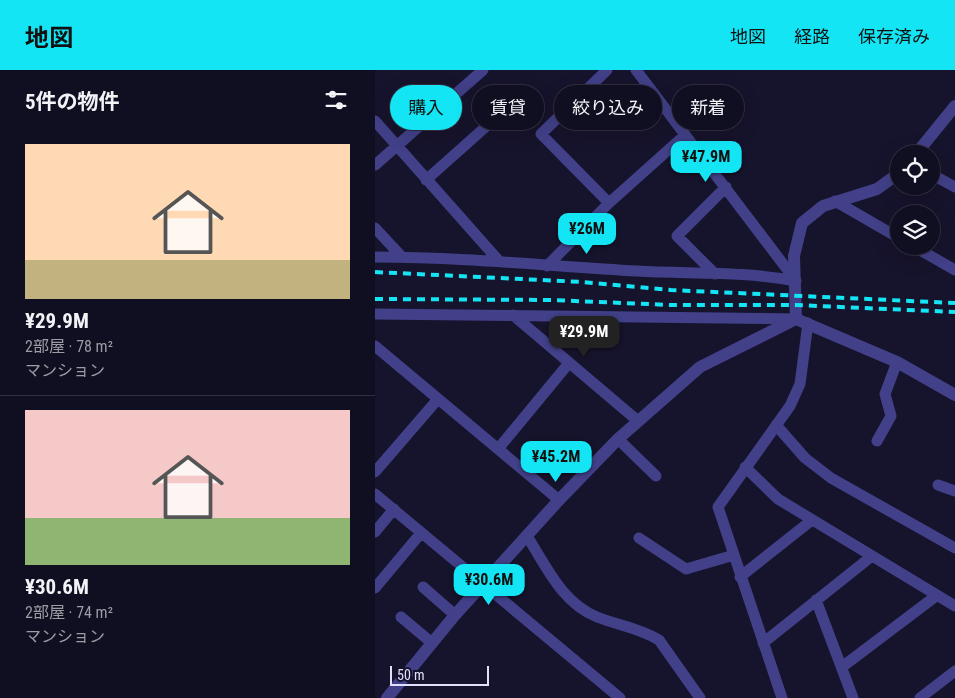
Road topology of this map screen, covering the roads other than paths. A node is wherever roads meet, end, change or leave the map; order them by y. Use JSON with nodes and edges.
{"nodes":[{"id":1,"x":483,"y":70,"type":"edge"},
{"id":2,"x":607,"y":70,"type":"edge"},
{"id":3,"x":636,"y":70,"type":"edge"},
{"id":4,"x":955,"y":106,"type":"edge"},
{"id":5,"x":375,"y":121,"type":"edge"},
{"id":6,"x":482,"y":130,"type":"edge"},
{"id":7,"x":685,"y":135,"type":"junction"},
{"id":8,"x":396,"y":145,"type":"junction"},
{"id":9,"x":923,"y":145,"type":"edge"},
{"id":10,"x":375,"y":165,"type":"edge"},
{"id":11,"x":940,"y":179,"type":"edge"},
{"id":12,"x":426,"y":180,"type":"junction"},
{"id":13,"x":890,"y":180,"type":"edge"},
{"id":14,"x":726,"y":187,"type":"junction"},
{"id":15,"x":955,"y":187,"type":"edge"},
{"id":16,"x":835,"y":201,"type":"junction"},
{"id":17,"x":609,"y":203,"type":"junction"},
{"id":18,"x":375,"y":228,"type":"edge"},
{"id":19,"x":890,"y":233,"type":"edge"},
{"id":20,"x":929,"y":255,"type":"edge"},
{"id":21,"x":402,"y":257,"type":"junction"},
{"id":22,"x":375,"y":258,"type":"edge"},
{"id":23,"x":499,"y":261,"type":"junction"},
{"id":24,"x":547,"y":266,"type":"junction"},
{"id":25,"x":955,"y":270,"type":"edge"},
{"id":26,"x":715,"y":274,"type":"junction"},
{"id":27,"x":796,"y":281,"type":"junction"},
{"id":28,"x":375,"y":314,"type":"edge"},
{"id":29,"x":513,"y":315,"type":"junction"},
{"id":30,"x":802,"y":321,"type":"junction"},
{"id":31,"x":375,"y":346,"type":"edge"},
{"id":32,"x":897,"y":362,"type":"junction"},
{"id":33,"x":569,"y":363,"type":"junction"},
{"id":34,"x":955,"y":395,"type":"edge"},
{"id":35,"x":438,"y":399,"type":"junction"},
{"id":36,"x":639,"y":421,"type":"junction"},
{"id":37,"x":776,"y":425,"type":"junction"},
{"id":38,"x":618,"y":439,"type":"junction"},
{"id":39,"x":877,"y":441,"type":"dead end"},
{"id":40,"x":498,"y":449,"type":"junction"},
{"id":41,"x":745,"y":467,"type":"junction"},
{"id":42,"x":375,"y":472,"type":"edge"},
{"id":43,"x":656,"y":476,"type":"dead end"},
{"id":44,"x":938,"y":485,"type":"dead end"},
{"id":45,"x":955,"y":490,"type":"edge"},
{"id":46,"x":375,"y":494,"type":"edge"},
{"id":47,"x":559,"y":500,"type":"junction"},
{"id":48,"x":393,"y":509,"type":"junction"},
{"id":49,"x":812,"y":520,"type":"junction"},
{"id":50,"x":375,"y":532,"type":"edge"},
{"id":51,"x":421,"y":533,"type":"junction"},
{"id":52,"x":527,"y":536,"type":"junction"},
{"id":53,"x":639,"y":538,"type":"dead end"},
{"id":54,"x":955,"y":548,"type":"edge"},
{"id":55,"x":733,"y":555,"type":"junction"},
{"id":56,"x":872,"y":556,"type":"junction"},
{"id":57,"x":740,"y":577,"type":"junction"},
{"id":58,"x":484,"y":585,"type":"junction"},
{"id":59,"x":423,"y":587,"type":"dead end"},
{"id":60,"x":375,"y":588,"type":"edge"},
{"id":61,"x":936,"y":596,"type":"junction"},
{"id":62,"x":817,"y":600,"type":"junction"},
{"id":63,"x":955,"y":606,"type":"edge"},
{"id":64,"x":455,"y":615,"type":"junction"},
{"id":65,"x":401,"y":616,"type":"dead end"},
{"id":66,"x":432,"y":643,"type":"junction"},
{"id":67,"x":763,"y":643,"type":"junction"},
{"id":68,"x":842,"y":667,"type":"junction"},
{"id":69,"x":955,"y":671,"type":"edge"},
{"id":70,"x":387,"y":698,"type":"edge"},
{"id":71,"x":620,"y":698,"type":"edge"},
{"id":72,"x":700,"y":698,"type":"edge"},
{"id":73,"x":782,"y":698,"type":"edge"},
{"id":74,"x":853,"y":698,"type":"edge"},
{"id":75,"x":920,"y":698,"type":"edge"}],
"edges":[{"from":1,"to":8,"type":"street"},
{"from":2,"to":17,"type":"street"},
{"from":3,"to":7,"type":"street"},
{"from":4,"to":9,"type":"street"},
{"from":5,"to":8,"type":"street"},
{"from":6,"to":12,"type":"street"},
{"from":7,"to":14,"type":"street"},
{"from":7,"to":17,"type":"street"},
{"from":8,"to":10,"type":"street"},
{"from":8,"to":12,"type":"street"},
{"from":11,"to":15,"type":"street"},
{"from":12,"to":23,"type":"street"},
{"from":13,"to":16,"type":"street"},
{"from":14,"to":26,"type":"street"},
{"from":14,"to":27,"type":"street"},
{"from":16,"to":19,"type":"street"},
{"from":16,"to":27,"type":"street"},
{"from":17,"to":24,"type":"street"},
{"from":18,"to":21,"type":"street"},
{"from":20,"to":25,"type":"street"},
{"from":21,"to":22,"type":"street"},
{"from":21,"to":23,"type":"street"},
{"from":23,"to":24,"type":"street"},
{"from":24,"to":26,"type":"street"},
{"from":26,"to":27,"type":"street"},
{"from":27,"to":30,"type":"street"},
{"from":28,"to":29,"type":"street"},
{"from":29,"to":30,"type":"street"},
{"from":29,"to":33,"type":"street"},
{"from":30,"to":32,"type":"street"},
{"from":30,"to":36,"type":"street"},
{"from":30,"to":37,"type":"street"},
{"from":31,"to":35,"type":"street"},
{"from":32,"to":34,"type":"street"},
{"from":32,"to":39,"type":"street"},
{"from":33,"to":36,"type":"street"},
{"from":33,"to":40,"type":"street"},
{"from":35,"to":40,"type":"street"},
{"from":35,"to":42,"type":"street"},
{"from":36,"to":38,"type":"street"},
{"from":37,"to":41,"type":"street"},
{"from":37,"to":54,"type":"street"},
{"from":38,"to":43,"type":"street"},
{"from":38,"to":47,"type":"street"},
{"from":40,"to":47,"type":"street"},
{"from":41,"to":49,"type":"street"},
{"from":41,"to":55,"type":"street"},
{"from":44,"to":45,"type":"street"},
{"from":46,"to":48,"type":"street"},
{"from":47,"to":52,"type":"street"},
{"from":48,"to":50,"type":"street"},
{"from":48,"to":51,"type":"street"},
{"from":49,"to":56,"type":"street"},
{"from":49,"to":57,"type":"street"},
{"from":51,"to":58,"type":"street"},
{"from":51,"to":60,"type":"street"},
{"from":52,"to":58,"type":"street"},
{"from":52,"to":72,"type":"street"},
{"from":53,"to":55,"type":"street"},
{"from":55,"to":57,"type":"street"},
{"from":56,"to":61,"type":"street"},
{"from":56,"to":62,"type":"street"},
{"from":57,"to":67,"type":"street"},
{"from":58,"to":64,"type":"street"},
{"from":58,"to":71,"type":"street"},
{"from":59,"to":64,"type":"street"},
{"from":61,"to":63,"type":"street"},
{"from":61,"to":68,"type":"street"},
{"from":62,"to":67,"type":"street"},
{"from":62,"to":68,"type":"street"},
{"from":64,"to":66,"type":"street"},
{"from":65,"to":66,"type":"street"},
{"from":66,"to":70,"type":"street"},
{"from":67,"to":73,"type":"street"},
{"from":68,"to":74,"type":"street"},
{"from":69,"to":75,"type":"street"}]}
